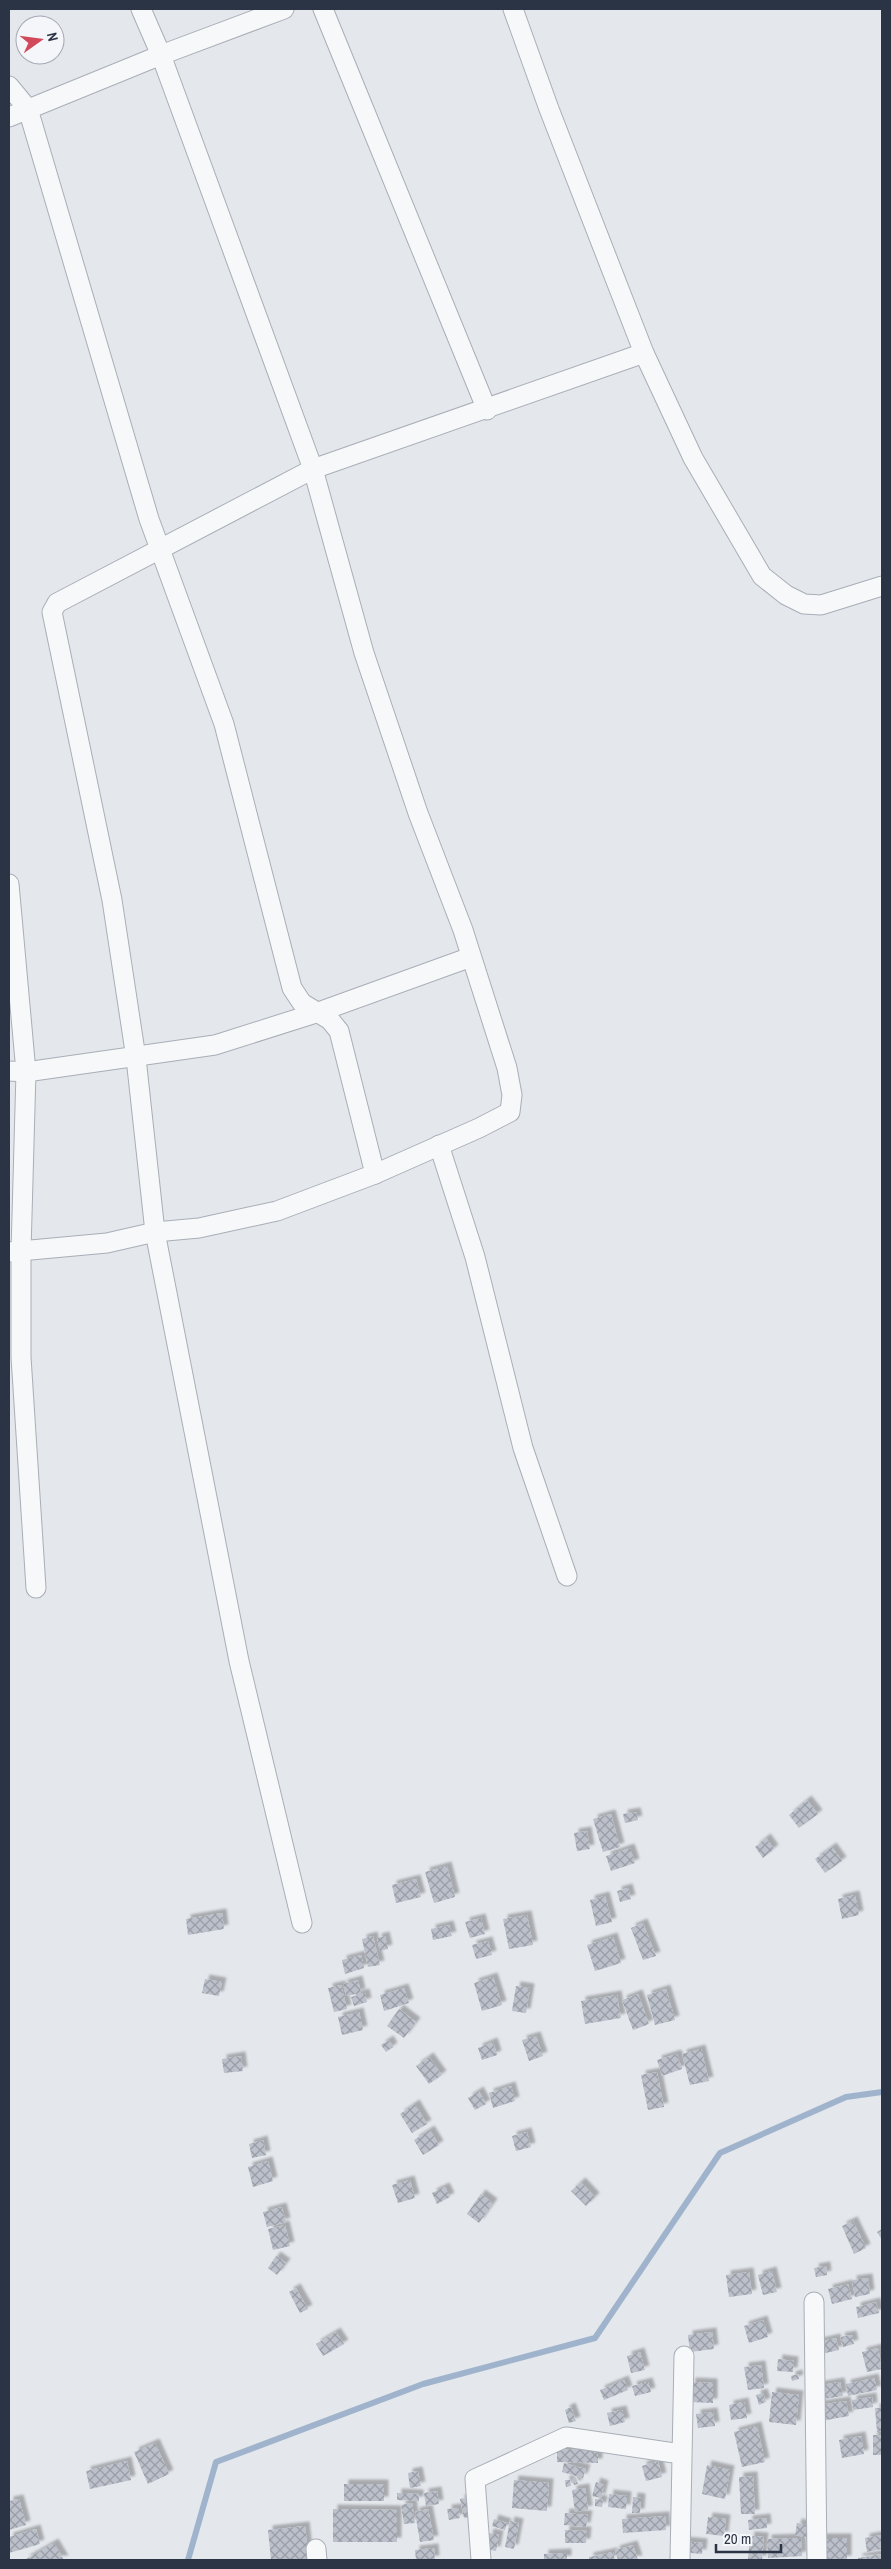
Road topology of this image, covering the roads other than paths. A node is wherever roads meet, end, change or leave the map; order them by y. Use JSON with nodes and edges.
{"nodes":[{"id":1,"x":141,"y":9,"type":"edge"},
{"id":2,"x":284,"y":9,"type":"edge"},
{"id":3,"x":322,"y":9,"type":"edge"},
{"id":4,"x":513,"y":9,"type":"edge"},
{"id":5,"x":161,"y":55,"type":"junction"},
{"id":6,"x":9,"y":86,"type":"edge"},
{"id":7,"x":28,"y":109,"type":"junction"},
{"id":8,"x":9,"y":117,"type":"edge"},
{"id":9,"x":644,"y":353,"type":"junction"},
{"id":10,"x":487,"y":410,"type":"junction"},
{"id":11,"x":313,"y":469,"type":"junction"},
{"id":12,"x":160,"y":548,"type":"junction"},
{"id":13,"x":882,"y":586,"type":"edge"},
{"id":14,"x":9,"y":884,"type":"edge"},
{"id":15,"x":471,"y":957,"type":"junction"},
{"id":16,"x":316,"y":1013,"type":"junction"},
{"id":17,"x":136,"y":1058,"type":"junction"},
{"id":18,"x":17,"y":1071,"type":"edge"},
{"id":19,"x":439,"y":1146,"type":"junction"},
{"id":20,"x":375,"y":1174,"type":"junction"},
{"id":21,"x":155,"y":1232,"type":"junction"},
{"id":22,"x":15,"y":1251,"type":"edge"},
{"id":23,"x":567,"y":1576,"type":"dead end"},
{"id":24,"x":36,"y":1588,"type":"dead end"},
{"id":25,"x":302,"y":1922,"type":"dead end"},
{"id":26,"x":814,"y":2302,"type":"dead end"},
{"id":27,"x":684,"y":2356,"type":"dead end"},
{"id":28,"x":681,"y":2454,"type":"junction"},
{"id":29,"x":481,"y":2560,"type":"edge"},
{"id":30,"x":680,"y":2560,"type":"edge"},
{"id":31,"x":816,"y":2560,"type":"edge"}],
"edges":[{"from":1,"to":5,"type":"street"},
{"from":2,"to":5,"type":"street"},
{"from":3,"to":10,"type":"street"},
{"from":4,"to":9,"type":"street"},
{"from":5,"to":7,"type":"street"},
{"from":5,"to":11,"type":"street"},
{"from":6,"to":7,"type":"street"},
{"from":7,"to":8,"type":"street"},
{"from":7,"to":12,"type":"street"},
{"from":9,"to":10,"type":"street"},
{"from":9,"to":13,"type":"street"},
{"from":10,"to":11,"type":"street"},
{"from":11,"to":12,"type":"street"},
{"from":11,"to":15,"type":"street"},
{"from":12,"to":16,"type":"street"},
{"from":12,"to":17,"type":"street"},
{"from":14,"to":18,"type":"street"},
{"from":15,"to":16,"type":"street"},
{"from":15,"to":19,"type":"street"},
{"from":16,"to":17,"type":"street"},
{"from":16,"to":20,"type":"street"},
{"from":17,"to":18,"type":"street"},
{"from":17,"to":21,"type":"street"},
{"from":18,"to":22,"type":"street"},
{"from":19,"to":20,"type":"street"},
{"from":19,"to":23,"type":"street"},
{"from":20,"to":21,"type":"street"},
{"from":21,"to":22,"type":"street"},
{"from":21,"to":25,"type":"street"},
{"from":22,"to":24,"type":"street"},
{"from":26,"to":31,"type":"street"},
{"from":27,"to":28,"type":"street"},
{"from":28,"to":29,"type":"street"},
{"from":28,"to":30,"type":"street"}]}
